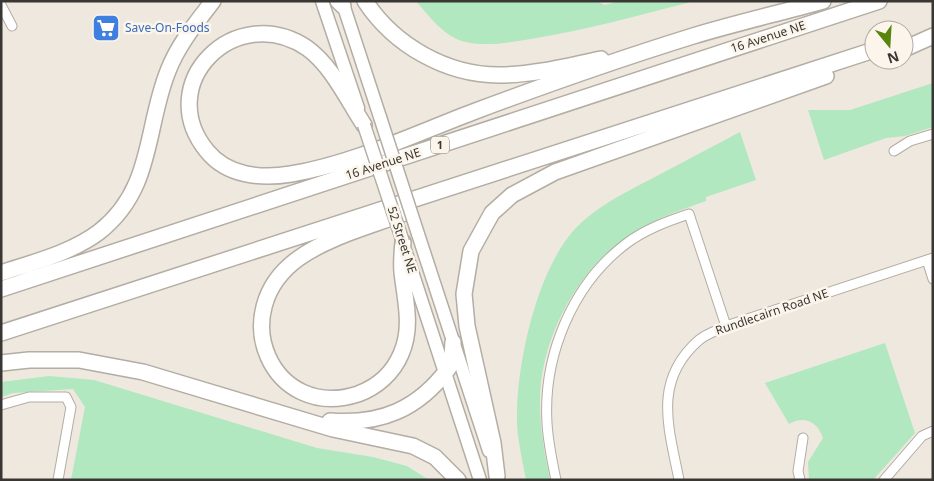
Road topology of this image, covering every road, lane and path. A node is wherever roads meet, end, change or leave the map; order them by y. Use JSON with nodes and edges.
{"nodes":[{"id":1,"x":214,"y":1,"type":"edge"},
{"id":2,"x":223,"y":1,"type":"edge"},
{"id":3,"x":322,"y":1,"type":"edge"},
{"id":4,"x":364,"y":1,"type":"edge"},
{"id":5,"x":823,"y":1,"type":"edge"},
{"id":6,"x":879,"y":1,"type":"edge"},
{"id":7,"x":341,"y":3,"type":"edge"},
{"id":8,"x":1,"y":5,"type":"edge"},
{"id":9,"x":196,"y":24,"type":"junction"},
{"id":10,"x":12,"y":26,"type":"dead end"},
{"id":11,"x":933,"y":34,"type":"edge"},
{"id":12,"x":914,"y":39,"type":"edge"},
{"id":13,"x":914,"y":44,"type":"edge"},
{"id":14,"x":864,"y":53,"type":"edge"},
{"id":15,"x":630,"y":56,"type":"junction"},
{"id":16,"x":864,"y":62,"type":"edge"},
{"id":17,"x":364,"y":125,"type":"junction"},
{"id":18,"x":933,"y":134,"type":"edge"},
{"id":19,"x":598,"y":140,"type":"junction"},
{"id":20,"x":894,"y":151,"type":"dead end"},
{"id":21,"x":403,"y":242,"type":"junction"},
{"id":22,"x":930,"y":260,"type":"edge"},
{"id":23,"x":1,"y":273,"type":"edge"},
{"id":24,"x":933,"y":279,"type":"edge"},
{"id":25,"x":1,"y":288,"type":"edge"},
{"id":26,"x":726,"y":326,"type":"junction"},
{"id":27,"x":1,"y":333,"type":"edge"},
{"id":28,"x":453,"y":342,"type":"junction"},
{"id":29,"x":1,"y":363,"type":"edge"},
{"id":30,"x":444,"y":371,"type":"junction"},
{"id":31,"x":1,"y":406,"type":"edge"},
{"id":32,"x":301,"y":419,"type":"junction"},
{"id":33,"x":933,"y":431,"type":"edge"},
{"id":34,"x":804,"y":438,"type":"dead end"},
{"id":35,"x":498,"y":478,"type":"edge"},
{"id":36,"x":58,"y":480,"type":"edge"},
{"id":37,"x":458,"y":480,"type":"edge"},
{"id":38,"x":480,"y":480,"type":"edge"},
{"id":39,"x":556,"y":480,"type":"edge"},
{"id":40,"x":679,"y":480,"type":"edge"},
{"id":41,"x":800,"y":480,"type":"edge"},
{"id":42,"x":884,"y":480,"type":"edge"}],
"edges":[{"from":1,"to":9,"type":"highway"},
{"from":2,"to":9,"type":"highway"},
{"from":3,"to":17,"type":"main road","name":"52 Street NE"},
{"from":4,"to":15,"type":"highway"},
{"from":5,"to":15,"type":"highway"},
{"from":6,"to":25,"type":"highway","name":"16 Avenue NE","number":"1"},
{"from":7,"to":28,"type":"main road","name":"52 Street NE","bridge":true},
{"from":8,"to":10,"type":"street"},
{"from":9,"to":23,"type":"highway"},
{"from":11,"to":12,"type":"highway"},
{"from":11,"to":13,"type":"highway"},
{"from":14,"to":19,"type":"highway"},
{"from":15,"to":17,"type":"highway"},
{"from":16,"to":35,"type":"highway"},
{"from":17,"to":21,"type":"main road","name":"52 Street NE","bridge":true},
{"from":18,"to":20,"type":"street"},
{"from":19,"to":21,"type":"highway"},
{"from":19,"to":27,"type":"highway"},
{"from":21,"to":30,"type":"main road","name":"52 Street NE"},
{"from":22,"to":24,"type":"street"},
{"from":22,"to":26,"type":"street","name":"Rundlecairn Road NE"},
{"from":26,"to":39,"type":"street"},
{"from":26,"to":40,"type":"street","name":"Rundlecairn Road NE"},
{"from":28,"to":30,"type":"highway"},
{"from":28,"to":35,"type":"main road","name":"52 Street NE"},
{"from":29,"to":32,"type":"highway"},
{"from":30,"to":32,"type":"highway"},
{"from":30,"to":38,"type":"main road","name":"52 Street NE"},
{"from":31,"to":36,"type":"street"},
{"from":32,"to":37,"type":"highway"},
{"from":33,"to":42,"type":"street"},
{"from":34,"to":41,"type":"street"}]}
